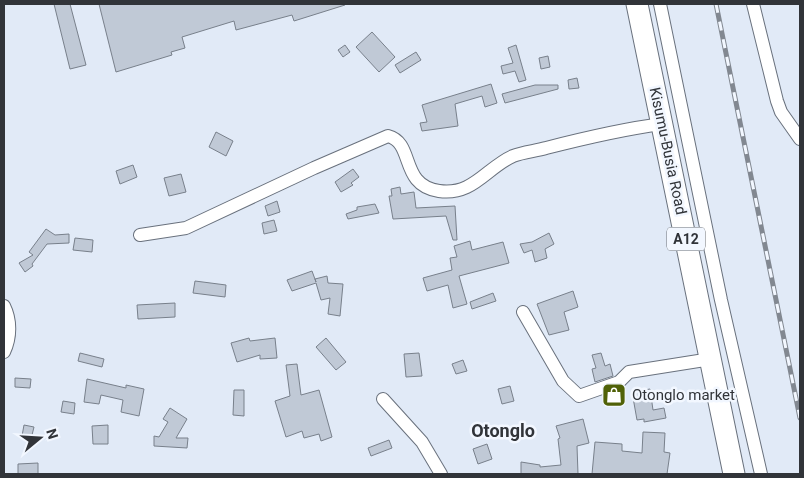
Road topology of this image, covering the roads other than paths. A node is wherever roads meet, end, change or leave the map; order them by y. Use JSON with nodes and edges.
{"nodes":[{"id":1,"x":637,"y":4,"type":"edge"},
{"id":2,"x":660,"y":4,"type":"edge"},
{"id":3,"x":753,"y":4,"type":"edge"},
{"id":4,"x":662,"y":124,"type":"junction"},
{"id":5,"x":799,"y":136,"type":"edge"},
{"id":6,"x":140,"y":236,"type":"dead end"},
{"id":7,"x":4,"y":306,"type":"edge"},
{"id":8,"x":523,"y":312,"type":"dead end"},
{"id":9,"x":4,"y":352,"type":"edge"},
{"id":10,"x":711,"y":358,"type":"junction"},
{"id":11,"x":383,"y":399,"type":"dead end"},
{"id":12,"x":442,"y":474,"type":"edge"},
{"id":13,"x":734,"y":474,"type":"edge"},
{"id":14,"x":761,"y":474,"type":"edge"}],
"edges":[{"from":1,"to":4,"type":"highway","name":"Kisumu-Busia Road","number":"A12"},
{"from":2,"to":14,"type":"street"},
{"from":3,"to":5,"type":"street"},
{"from":4,"to":6,"type":"street"},
{"from":4,"to":10,"type":"highway","name":"Kisumu-Busia Road","number":"A12"},
{"from":7,"to":9,"type":"street"},
{"from":8,"to":10,"type":"street"},
{"from":10,"to":13,"type":"highway","name":"Kisumu-Busia Road","number":"A12"},
{"from":11,"to":12,"type":"street"}]}
